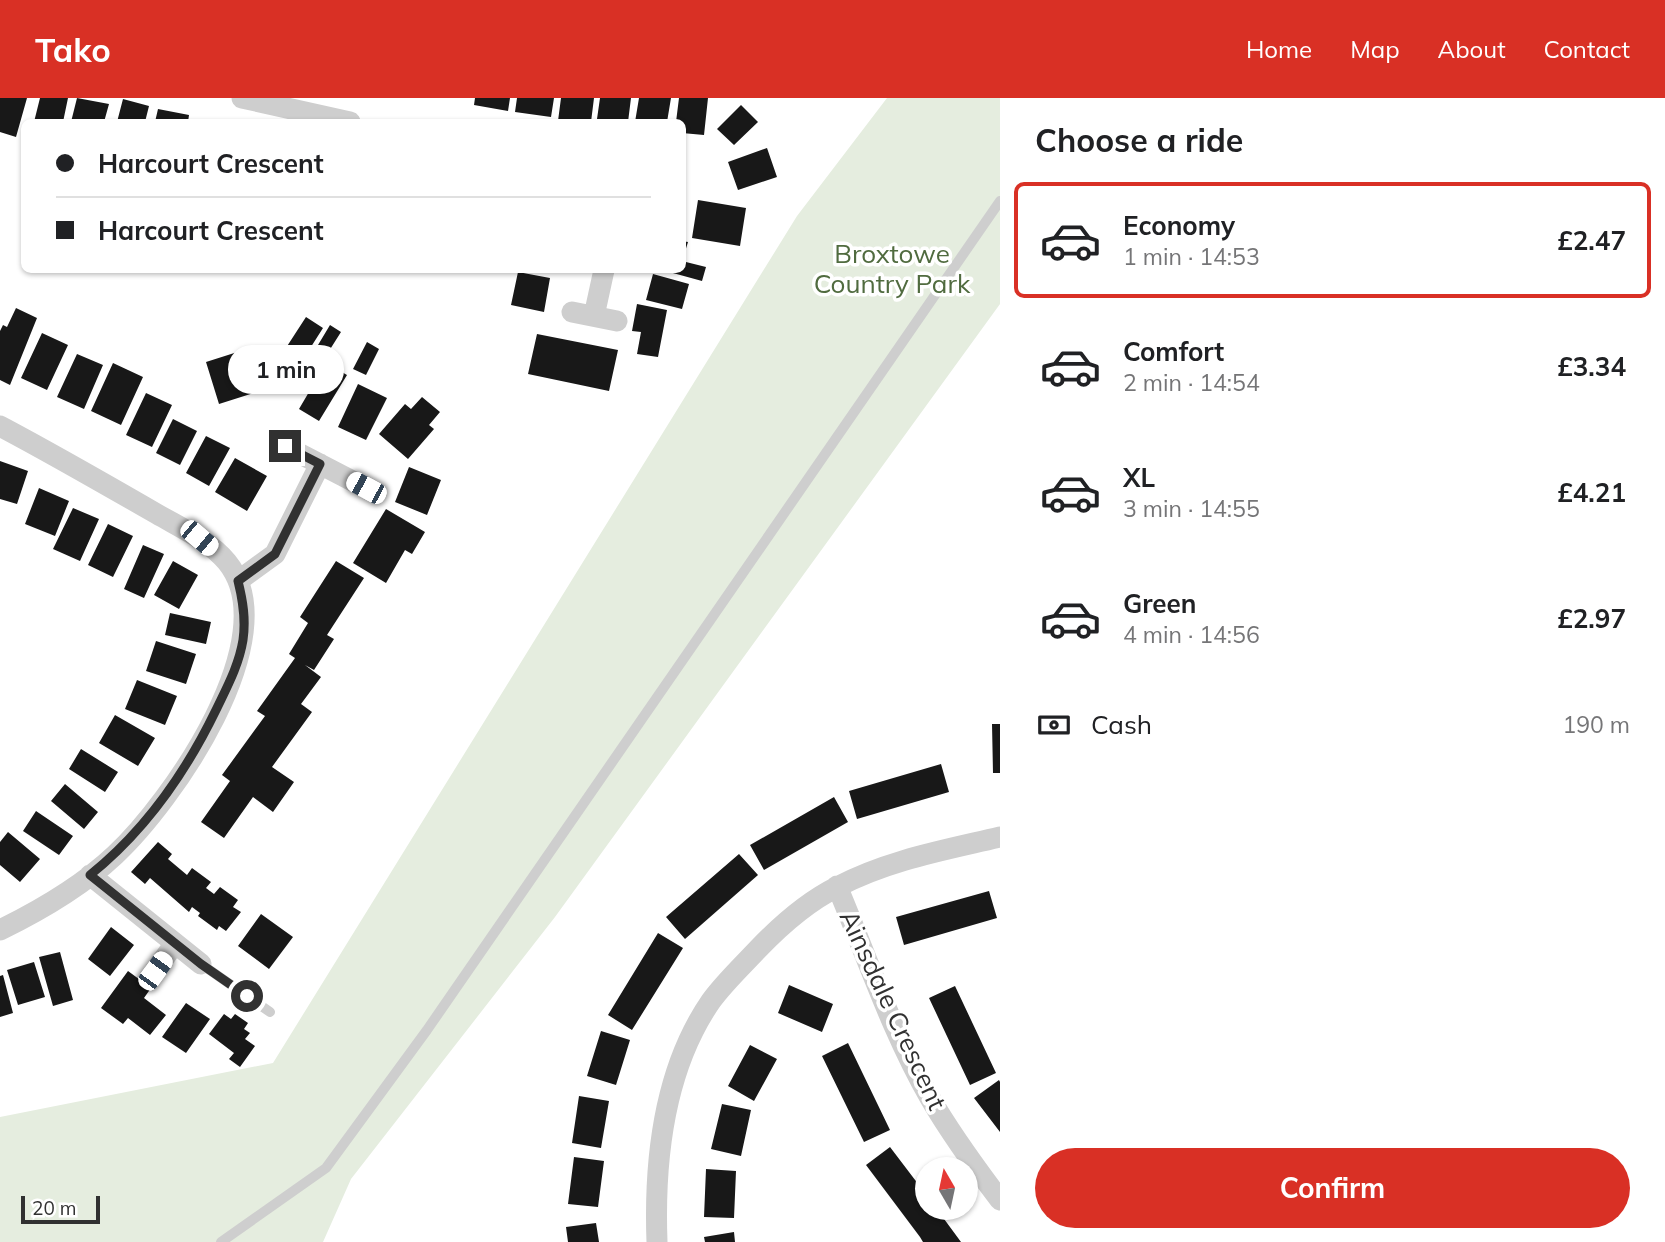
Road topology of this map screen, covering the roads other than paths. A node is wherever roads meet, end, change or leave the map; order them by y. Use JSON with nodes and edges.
{"nodes":[{"id":1,"x":242,"y":98,"type":"edge"},
{"id":2,"x":336,"y":119,"type":"edge"},
{"id":3,"x":1000,"y":201,"type":"edge"},
{"id":4,"x":603,"y":273,"type":"edge"},
{"id":5,"x":572,"y":312,"type":"dead end"},
{"id":6,"x":594,"y":316,"type":"junction"},
{"id":7,"x":617,"y":321,"type":"dead end"},
{"id":8,"x":0,"y":426,"type":"edge"},
{"id":9,"x":285,"y":446,"type":"dead end"},
{"id":10,"x":320,"y":464,"type":"junction"},
{"id":11,"x":366,"y":488,"type":"dead end"},
{"id":12,"x":238,"y":581,"type":"junction"},
{"id":13,"x":1000,"y":837,"type":"edge"},
{"id":14,"x":90,"y":875,"type":"junction"},
{"id":15,"x":837,"y":886,"type":"junction"},
{"id":16,"x":0,"y":930,"type":"edge"},
{"id":17,"x":175,"y":943,"type":"junction"},
{"id":18,"x":201,"y":964,"type":"joint"},
{"id":19,"x":155,"y":971,"type":"dead end"},
{"id":20,"x":270,"y":1012,"type":"dead end"},
{"id":21,"x":1000,"y":1200,"type":"edge"},
{"id":22,"x":221,"y":1242,"type":"edge"},
{"id":23,"x":657,"y":1242,"type":"edge"}],
"edges":[{"from":1,"to":2,"type":"street"},
{"from":3,"to":22,"type":"lane"},
{"from":4,"to":6,"type":"street"},
{"from":5,"to":6,"type":"street"},
{"from":6,"to":7,"type":"street"},
{"from":8,"to":12,"type":"street"},
{"from":9,"to":10,"type":"street"},
{"from":10,"to":11,"type":"street"},
{"from":10,"to":12,"type":"street"},
{"from":12,"to":14,"type":"street"},
{"from":13,"to":15,"type":"street"},
{"from":14,"to":16,"type":"street"},
{"from":14,"to":17,"type":"street"},
{"from":15,"to":21,"type":"street","name":"Ainsdale Crescent"},
{"from":15,"to":23,"type":"street"},
{"from":17,"to":18,"type":"street"},
{"from":17,"to":19,"type":"street"},
{"from":18,"to":20,"type":"lane"}]}
